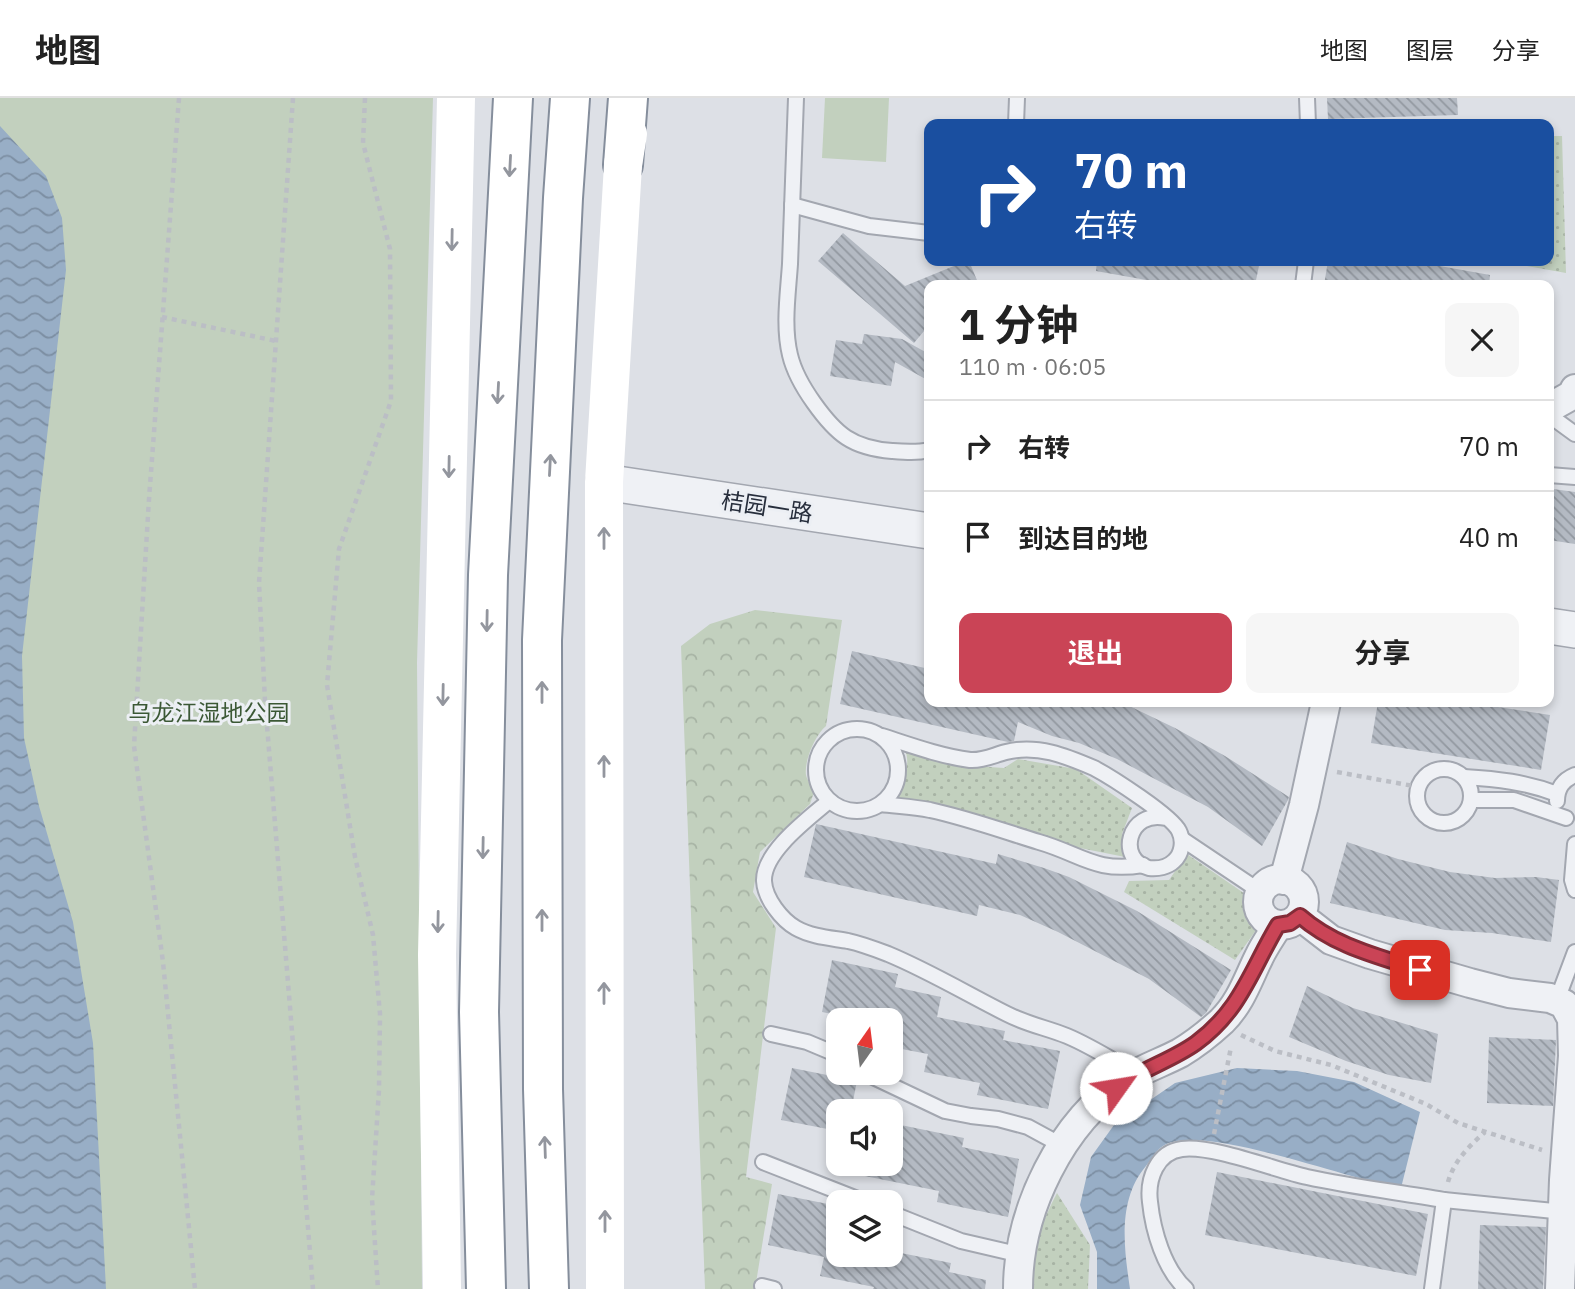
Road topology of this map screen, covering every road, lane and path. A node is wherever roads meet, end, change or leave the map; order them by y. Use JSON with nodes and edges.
{"nodes":[{"id":1,"x":179,"y":98,"type":"edge"},
{"id":2,"x":293,"y":98,"type":"edge"},
{"id":3,"x":365,"y":98,"type":"edge"},
{"id":4,"x":456,"y":98,"type":"edge"},
{"id":5,"x":513,"y":98,"type":"edge"},
{"id":6,"x":628,"y":98,"type":"edge"},
{"id":7,"x":634,"y":98,"type":"edge"},
{"id":8,"x":796,"y":98,"type":"edge"},
{"id":9,"x":1017,"y":98,"type":"edge"},
{"id":10,"x":1307,"y":98,"type":"edge"},
{"id":11,"x":570,"y":107,"type":"edge"},
{"id":12,"x":1016,"y":119,"type":"edge"},
{"id":13,"x":1308,"y":119,"type":"edge"},
{"id":14,"x":623,"y":165,"type":"junction"},
{"id":15,"x":792,"y":205,"type":"junction"},
{"id":16,"x":924,"y":232,"type":"edge"},
{"id":17,"x":162,"y":317,"type":"junction"},
{"id":18,"x":276,"y":341,"type":"junction"},
{"id":19,"x":1575,"y":389,"type":"edge"},
{"id":20,"x":1554,"y":405,"type":"edge"},
{"id":21,"x":1554,"y":419,"type":"edge"},
{"id":22,"x":1575,"y":434,"type":"edge"},
{"id":23,"x":924,"y":451,"type":"edge"},
{"id":24,"x":1554,"y":475,"type":"edge"},
{"id":25,"x":1575,"y":477,"type":"edge"},
{"id":26,"x":604,"y":482,"type":"junction"},
{"id":27,"x":924,"y":530,"type":"edge"},
{"id":28,"x":1554,"y":627,"type":"edge"},
{"id":29,"x":1575,"y":630,"type":"edge"},
{"id":30,"x":1325,"y":707,"type":"edge"},
{"id":31,"x":882,"y":736,"type":"junction"},
{"id":32,"x":1312,"y":768,"type":"junction"},
{"id":33,"x":1575,"y":772,"type":"edge"},
{"id":34,"x":1464,"y":777,"type":"junction"},
{"id":35,"x":1419,"y":787,"type":"junction"},
{"id":36,"x":1557,"y":794,"type":"junction"},
{"id":37,"x":1471,"y":800,"type":"junction"},
{"id":38,"x":829,"y":801,"type":"junction"},
{"id":39,"x":881,"y":804,"type":"junction"},
{"id":40,"x":1166,"y":818,"type":"junction"},
{"id":41,"x":1571,"y":820,"type":"edge"},
{"id":42,"x":1182,"y":839,"type":"junction"},
{"id":43,"x":1575,"y":844,"type":"edge"},
{"id":44,"x":1143,"y":865,"type":"junction"},
{"id":45,"x":1272,"y":886,"type":"junction"},
{"id":46,"x":1575,"y":890,"type":"edge"},
{"id":47,"x":1289,"y":920,"type":"junction"},
{"id":48,"x":1575,"y":952,"type":"edge"},
{"id":49,"x":1557,"y":1000,"type":"junction"},
{"id":50,"x":1226,"y":1028,"type":"junction"},
{"id":51,"x":771,"y":1034,"type":"dead end"},
{"id":52,"x":826,"y":1050,"type":"edge"},
{"id":53,"x":1574,"y":1056,"type":"edge"},
{"id":54,"x":1137,"y":1074,"type":"junction"},
{"id":55,"x":889,"y":1085,"type":"edge"},
{"id":56,"x":1485,"y":1132,"type":"junction"},
{"id":57,"x":1063,"y":1146,"type":"junction"},
{"id":58,"x":1211,"y":1152,"type":"junction"},
{"id":59,"x":763,"y":1162,"type":"dead end"},
{"id":60,"x":1570,"y":1167,"type":"edge"},
{"id":61,"x":834,"y":1190,"type":"edge"},
{"id":62,"x":1444,"y":1200,"type":"junction"},
{"id":63,"x":1564,"y":1212,"type":"junction"},
{"id":64,"x":903,"y":1218,"type":"edge"},
{"id":65,"x":1021,"y":1255,"type":"junction"},
{"id":66,"x":195,"y":1289,"type":"edge"},
{"id":67,"x":313,"y":1289,"type":"edge"},
{"id":68,"x":378,"y":1289,"type":"edge"},
{"id":69,"x":442,"y":1289,"type":"edge"},
{"id":70,"x":486,"y":1289,"type":"edge"},
{"id":71,"x":549,"y":1289,"type":"edge"},
{"id":72,"x":605,"y":1289,"type":"edge"},
{"id":73,"x":1018,"y":1289,"type":"edge"},
{"id":74,"x":1186,"y":1289,"type":"edge"},
{"id":75,"x":1432,"y":1289,"type":"edge"},
{"id":76,"x":1560,"y":1289,"type":"edge"}],
"edges":[{"from":1,"to":17,"type":"path"},
{"from":2,"to":18,"type":"path"},
{"from":3,"to":68,"type":"path"},
{"from":4,"to":69,"type":"main road","one_way":true},
{"from":5,"to":70,"type":"main road","one_way":true},
{"from":6,"to":14,"type":"main road"},
{"from":7,"to":14,"type":"main road"},
{"from":8,"to":15,"type":"lane"},
{"from":9,"to":12,"type":"lane"},
{"from":10,"to":13,"type":"lane"},
{"from":71,"to":11,"type":"main road","one_way":true},
{"from":14,"to":26,"type":"main road"},
{"from":15,"to":16,"type":"lane"},
{"from":15,"to":23,"type":"lane"},
{"from":17,"to":18,"type":"path"},
{"from":17,"to":66,"type":"path"},
{"from":18,"to":67,"type":"path"},
{"from":19,"to":20,"type":"street"},
{"from":21,"to":22,"type":"lane"},
{"from":24,"to":25,"type":"lane"},
{"from":26,"to":27,"type":"street","name":"桔园一路"},
{"from":72,"to":26,"type":"main road","one_way":true},
{"from":28,"to":29,"type":"street"},
{"from":30,"to":32,"type":"street"},
{"from":31,"to":38,"type":"lane"},
{"from":31,"to":39,"type":"lane"},
{"from":31,"to":40,"type":"lane"},
{"from":32,"to":35,"type":"path"},
{"from":32,"to":45,"type":"street"},
{"from":33,"to":36,"type":"lane"},
{"from":34,"to":35,"type":"lane"},
{"from":34,"to":36,"type":"lane"},
{"from":34,"to":37,"type":"lane"},
{"from":35,"to":37,"type":"lane"},
{"from":36,"to":41,"type":"lane"},
{"from":37,"to":41,"type":"lane"},
{"from":38,"to":39,"type":"lane"},
{"from":38,"to":54,"type":"lane"},
{"from":39,"to":44,"type":"lane"},
{"from":40,"to":42,"type":"lane"},
{"from":40,"to":44,"type":"lane"},
{"from":42,"to":44,"type":"lane"},
{"from":42,"to":45,"type":"lane"},
{"from":43,"to":46,"type":"lane"},
{"from":45,"to":47,"type":"street"},
{"from":45,"to":47,"type":"street"},
{"from":47,"to":49,"type":"street"},
{"from":47,"to":50,"type":"street"},
{"from":48,"to":49,"type":"lane"},
{"from":49,"to":53,"type":"street"},
{"from":50,"to":54,"type":"street"},
{"from":50,"to":56,"type":"path"},
{"from":50,"to":58,"type":"path"},
{"from":51,"to":52,"type":"lane"},
{"from":53,"to":60,"type":"street"},
{"from":54,"to":57,"type":"street"},
{"from":55,"to":57,"type":"lane"},
{"from":56,"to":60,"type":"path"},
{"from":56,"to":62,"type":"path"},
{"from":57,"to":65,"type":"street"},
{"from":58,"to":62,"type":"lane"},
{"from":58,"to":74,"type":"lane"},
{"from":59,"to":61,"type":"lane"},
{"from":60,"to":63,"type":"street"},
{"from":62,"to":63,"type":"lane"},
{"from":62,"to":75,"type":"lane"},
{"from":63,"to":76,"type":"street"},
{"from":64,"to":65,"type":"lane"},
{"from":65,"to":73,"type":"street"}]}
